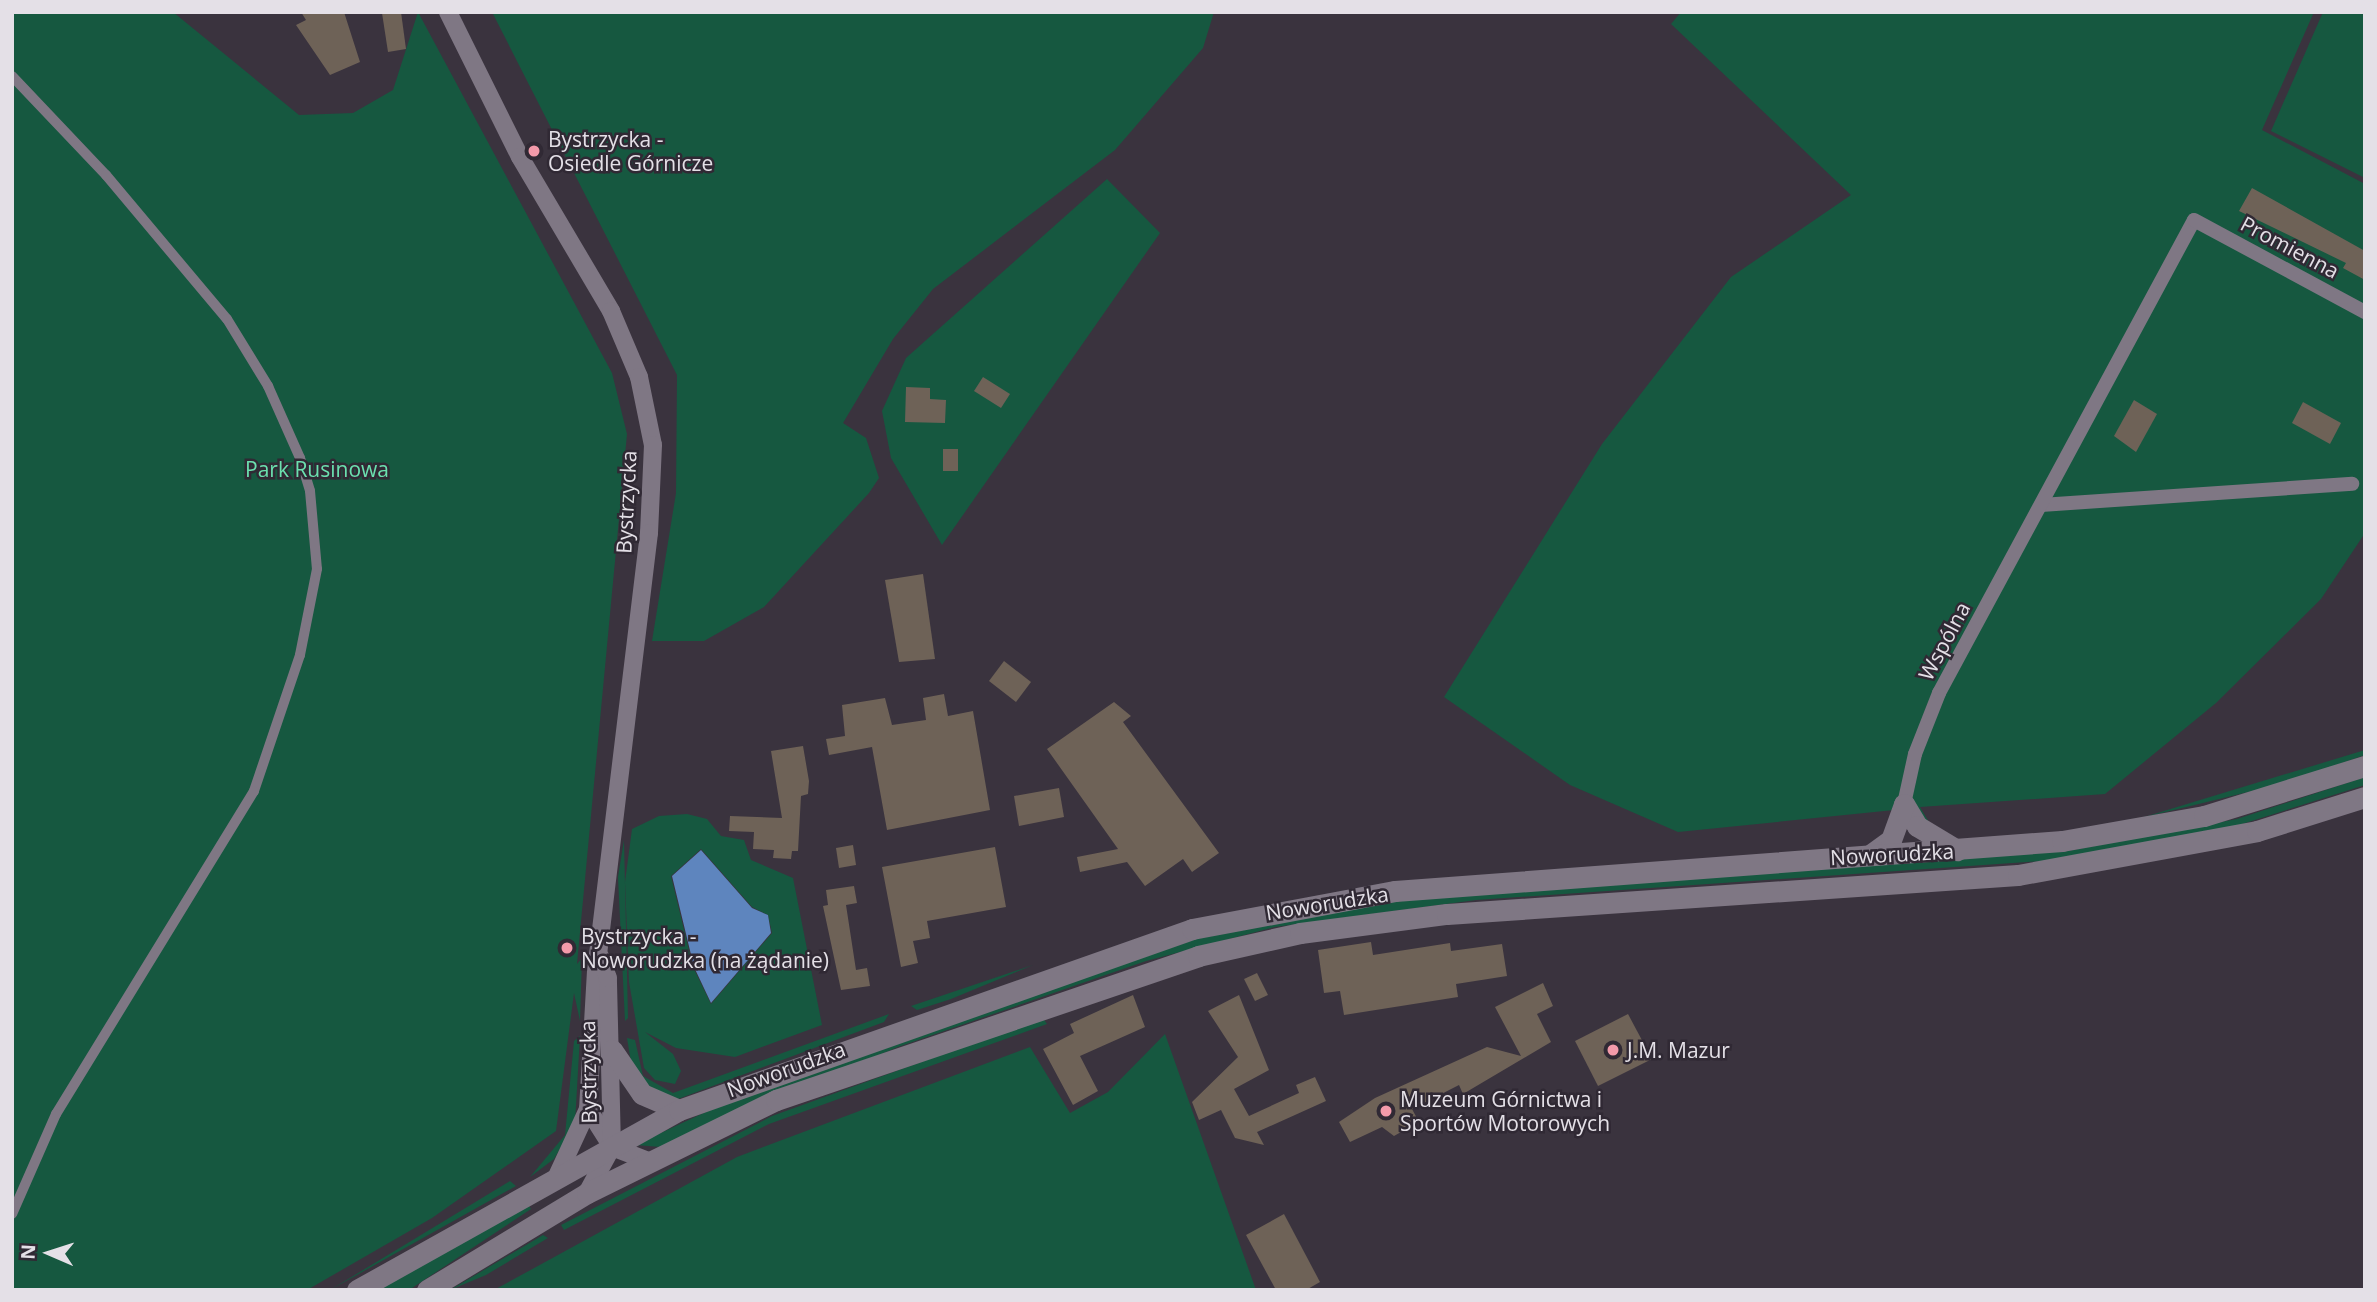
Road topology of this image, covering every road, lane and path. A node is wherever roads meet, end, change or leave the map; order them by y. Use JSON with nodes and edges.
{"nodes":[{"id":1,"x":448,"y":12,"type":"edge"},
{"id":2,"x":12,"y":76,"type":"edge"},
{"id":3,"x":2194,"y":220,"type":"joint"},
{"id":4,"x":2365,"y":312,"type":"edge"},
{"id":5,"x":2352,"y":484,"type":"dead end"},
{"id":6,"x":2041,"y":505,"type":"junction"},
{"id":7,"x":2365,"y":766,"type":"edge"},
{"id":8,"x":2365,"y":797,"type":"edge"},
{"id":9,"x":1904,"y":804,"type":"junction"},
{"id":10,"x":1957,"y":850,"type":"junction"},
{"id":11,"x":1870,"y":856,"type":"junction"},
{"id":12,"x":600,"y":956,"type":"junction"},
{"id":13,"x":611,"y":1050,"type":"junction"},
{"id":14,"x":588,"y":1110,"type":"junction"},
{"id":15,"x":678,"y":1110,"type":"junction"},
{"id":16,"x":612,"y":1147,"type":"junction"},
{"id":17,"x":649,"y":1161,"type":"junction"},
{"id":18,"x":558,"y":1174,"type":"junction"},
{"id":19,"x":587,"y":1193,"type":"junction"},
{"id":20,"x":12,"y":1214,"type":"edge"},
{"id":21,"x":357,"y":1290,"type":"edge"},
{"id":22,"x":427,"y":1290,"type":"edge"}],
"edges":[{"from":1,"to":12,"type":"street","name":"Bystrzycka"},
{"from":2,"to":20,"type":"street"},
{"from":3,"to":4,"type":"street","name":"Promienna"},
{"from":3,"to":6,"type":"street","name":"Wspólna"},
{"from":5,"to":6,"type":"street"},
{"from":6,"to":9,"type":"street","name":"Wspólna"},
{"from":7,"to":10,"type":"main road","name":"Noworudzka"},
{"from":8,"to":17,"type":"main road","name":"Noworudzka"},
{"from":9,"to":10,"type":"main road"},
{"from":9,"to":11,"type":"main road"},
{"from":10,"to":11,"type":"main road","name":"Noworudzka"},
{"from":11,"to":15,"type":"main road","name":"Noworudzka"},
{"from":12,"to":13,"type":"street","name":"Bystrzycka"},
{"from":12,"to":14,"type":"street","name":"Bystrzycka"},
{"from":13,"to":15,"type":"main road"},
{"from":13,"to":16,"type":"street","name":"Bystrzycka"},
{"from":14,"to":16,"type":"street","name":"Bystrzycka"},
{"from":14,"to":18,"type":"street","name":"Bystrzycka"},
{"from":15,"to":16,"type":"main road","name":"Noworudzka"},
{"from":16,"to":17,"type":"street","name":"Bystrzycka"},
{"from":16,"to":18,"type":"main road","name":"Noworudzka"},
{"from":16,"to":19,"type":"street","name":"Bystrzycka"},
{"from":17,"to":19,"type":"main road","name":"Noworudzka"},
{"from":18,"to":21,"type":"main road","name":"Noworudzka"},
{"from":19,"to":22,"type":"main road","name":"Noworudzka"}]}
